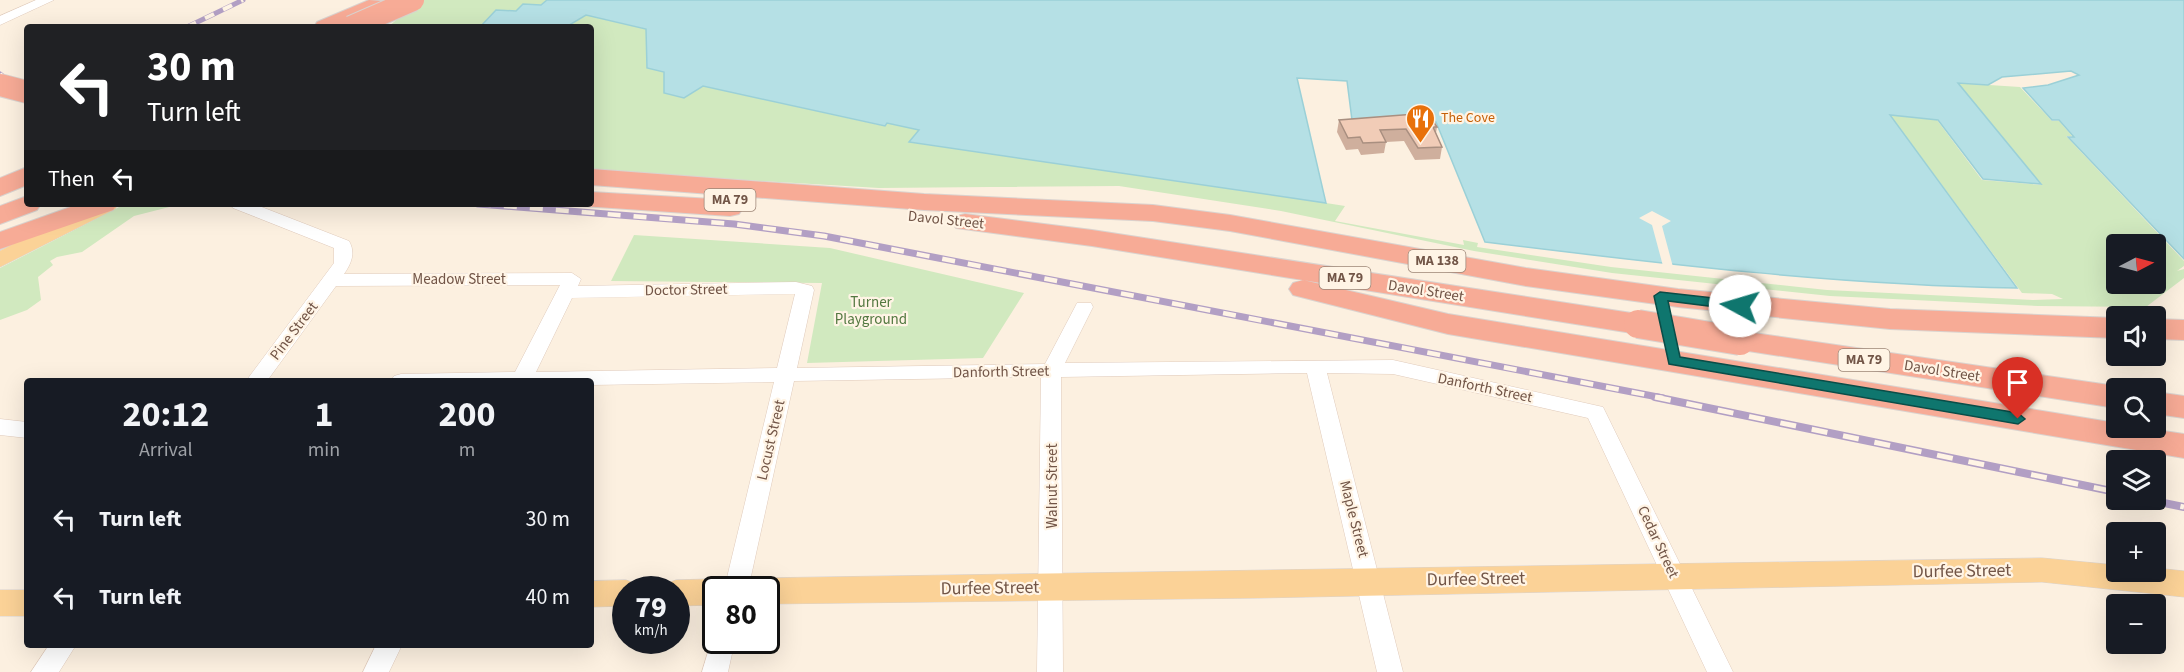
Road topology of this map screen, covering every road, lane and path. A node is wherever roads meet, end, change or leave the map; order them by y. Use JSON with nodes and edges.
{"nodes":[{"id":1,"x":47,"y":0,"type":"edge"},
{"id":2,"x":387,"y":0,"type":"edge"},
{"id":3,"x":412,"y":0,"type":"edge"},
{"id":4,"x":0,"y":21,"type":"edge"},
{"id":5,"x":332,"y":24,"type":"edge"},
{"id":6,"x":358,"y":24,"type":"edge"},
{"id":7,"x":381,"y":24,"type":"edge"},
{"id":8,"x":0,"y":85,"type":"edge"},
{"id":9,"x":24,"y":91,"type":"edge"},
{"id":10,"x":24,"y":162,"type":"edge"},
{"id":11,"x":0,"y":174,"type":"edge"},
{"id":12,"x":24,"y":176,"type":"edge"},
{"id":13,"x":594,"y":177,"type":"edge"},
{"id":14,"x":0,"y":188,"type":"edge"},
{"id":15,"x":594,"y":189,"type":"edge"},
{"id":16,"x":758,"y":190,"type":"joint"},
{"id":17,"x":24,"y":191,"type":"edge"},
{"id":18,"x":594,"y":200,"type":"edge"},
{"id":19,"x":0,"y":204,"type":"edge"},
{"id":20,"x":24,"y":206,"type":"edge"},
{"id":21,"x":97,"y":207,"type":"edge"},
{"id":22,"x":100,"y":207,"type":"edge"},
{"id":23,"x":247,"y":207,"type":"edge"},
{"id":24,"x":868,"y":212,"type":"junction"},
{"id":25,"x":0,"y":216,"type":"edge"},
{"id":26,"x":0,"y":241,"type":"edge"},
{"id":27,"x":1194,"y":254,"type":"junction"},
{"id":28,"x":0,"y":260,"type":"edge"},
{"id":29,"x":332,"y":280,"type":"junction"},
{"id":30,"x":806,"y":291,"type":"joint"},
{"id":31,"x":566,"y":292,"type":"junction"},
{"id":32,"x":1660,"y":296,"type":"junction"},
{"id":33,"x":1084,"y":307,"type":"dead end"},
{"id":34,"x":2106,"y":328,"type":"edge"},
{"id":35,"x":2166,"y":329,"type":"edge"},
{"id":36,"x":2184,"y":330,"type":"edge"},
{"id":37,"x":1674,"y":361,"type":"junction"},
{"id":38,"x":1315,"y":366,"type":"junction"},
{"id":39,"x":1051,"y":371,"type":"junction"},
{"id":40,"x":786,"y":375,"type":"junction"},
{"id":41,"x":258,"y":378,"type":"edge"},
{"id":42,"x":523,"y":378,"type":"edge"},
{"id":43,"x":594,"y":379,"type":"edge"},
{"id":44,"x":2106,"y":396,"type":"edge"},
{"id":45,"x":2166,"y":404,"type":"edge"},
{"id":46,"x":2184,"y":407,"type":"edge"},
{"id":47,"x":1596,"y":412,"type":"joint"},
{"id":48,"x":15,"y":428,"type":"edge"},
{"id":49,"x":0,"y":444,"type":"edge"},
{"id":50,"x":2184,"y":446,"type":"edge"},
{"id":51,"x":1674,"y":575,"type":"junction"},
{"id":52,"x":739,"y":576,"type":"edge"},
{"id":53,"x":1370,"y":581,"type":"junction"},
{"id":54,"x":2184,"y":584,"type":"edge"},
{"id":55,"x":1052,"y":587,"type":"junction"},
{"id":56,"x":780,"y":591,"type":"edge"},
{"id":57,"x":612,"y":593,"type":"edge"},
{"id":58,"x":594,"y":594,"type":"edge"},
{"id":59,"x":0,"y":603,"type":"edge"},
{"id":60,"x":24,"y":603,"type":"edge"},
{"id":61,"x":61,"y":648,"type":"edge"},
{"id":62,"x":388,"y":648,"type":"edge"},
{"id":63,"x":720,"y":654,"type":"edge"},
{"id":64,"x":44,"y":672,"type":"edge"},
{"id":65,"x":376,"y":672,"type":"edge"},
{"id":66,"x":715,"y":672,"type":"edge"},
{"id":67,"x":1050,"y":672,"type":"edge"},
{"id":68,"x":1390,"y":672,"type":"edge"},
{"id":69,"x":1720,"y":672,"type":"edge"}],
"edges":[{"from":1,"to":4,"type":"street"},
{"from":2,"to":5,"type":"highway"},
{"from":3,"to":6,"type":"highway","bridge":true},
{"from":3,"to":7,"type":"street"},
{"from":8,"to":9,"type":"highway","bridge":true},
{"from":10,"to":11,"type":"highway"},
{"from":12,"to":14,"type":"highway"},
{"from":13,"to":16,"type":"highway","name":"Davol Street","number":"MA 79"},
{"from":15,"to":24,"type":"highway","name":"Davol Street","number":"MA 79"},
{"from":16,"to":32,"type":"highway","name":"Davol Street","number":"MA 138"},
{"from":17,"to":19,"type":"highway"},
{"from":18,"to":24,"type":"highway"},
{"from":20,"to":25,"type":"highway"},
{"from":21,"to":26,"type":"highway"},
{"from":22,"to":28,"type":"main road"},
{"from":23,"to":29,"type":"street","name":"Pine Street"},
{"from":24,"to":27,"type":"highway","name":"Davol Street"},
{"from":27,"to":37,"type":"highway"},
{"from":27,"to":44,"type":"highway","name":"Davol Street","number":"MA 79","bridge":true},
{"from":29,"to":31,"type":"street","name":"Meadow Street"},
{"from":29,"to":41,"type":"street","name":"Pine Street"},
{"from":30,"to":31,"type":"street","name":"Doctor Street"},
{"from":30,"to":40,"type":"street","name":"Locust Street"},
{"from":31,"to":42,"type":"street"},
{"from":32,"to":34,"type":"highway","name":"Davol Street","number":"MA 138"},
{"from":32,"to":37,"type":"highway"},
{"from":33,"to":39,"type":"street","name":"Walnut Street"},
{"from":35,"to":36,"type":"highway"},
{"from":37,"to":50,"type":"highway"},
{"from":38,"to":39,"type":"street","name":"Danforth Street"},
{"from":38,"to":47,"type":"street","name":"Danforth Street"},
{"from":38,"to":53,"type":"street","name":"Maple Street"},
{"from":39,"to":40,"type":"street","name":"Danforth Street"},
{"from":39,"to":55,"type":"street","name":"Walnut Street"},
{"from":40,"to":43,"type":"street","name":"Danforth Street"},
{"from":40,"to":52,"type":"street","name":"Locust Street"},
{"from":45,"to":46,"type":"highway"},
{"from":47,"to":51,"type":"street","name":"Cedar Street"},
{"from":48,"to":49,"type":"street"},
{"from":51,"to":53,"type":"main road","name":"Durfee Street"},
{"from":51,"to":54,"type":"main road","name":"Durfee Street"},
{"from":51,"to":69,"type":"street","name":"Cedar Street"},
{"from":53,"to":55,"type":"main road","name":"Durfee Street"},
{"from":53,"to":68,"type":"street","name":"Maple Street"},
{"from":55,"to":56,"type":"main road","name":"Durfee Street"},
{"from":55,"to":67,"type":"street","name":"Walnut Street"},
{"from":57,"to":58,"type":"main road"},
{"from":59,"to":60,"type":"main road"},
{"from":61,"to":64,"type":"street"},
{"from":62,"to":65,"type":"street"},
{"from":63,"to":66,"type":"street"}]}
